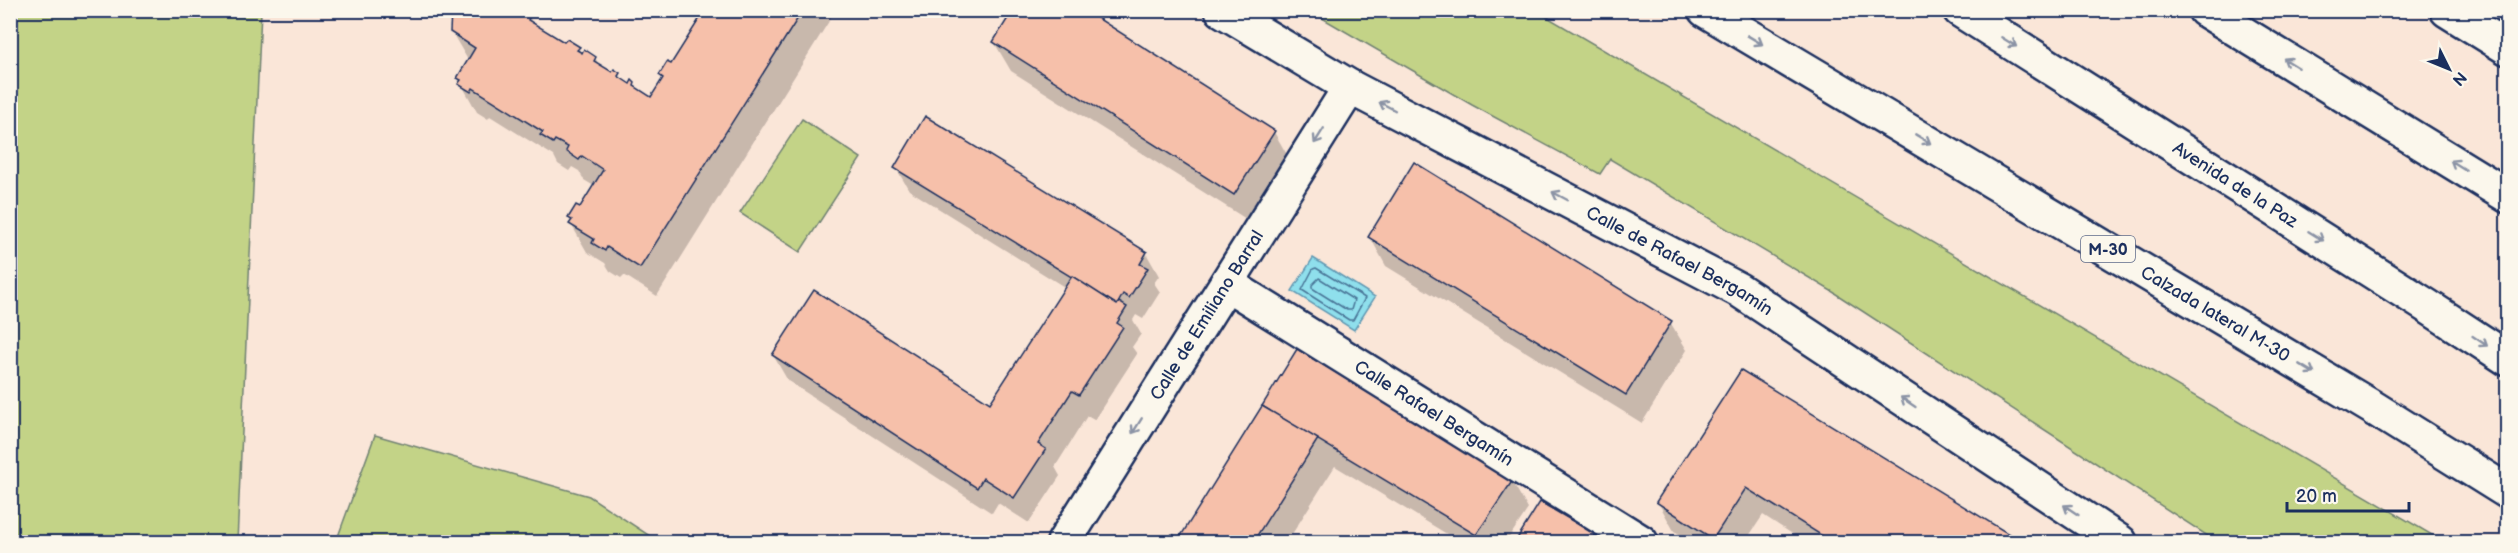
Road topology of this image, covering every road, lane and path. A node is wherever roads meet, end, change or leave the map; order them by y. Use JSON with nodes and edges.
{"nodes":[{"id":1,"x":1222,"y":10,"type":"edge"},
{"id":2,"x":1705,"y":10,"type":"edge"},
{"id":3,"x":1960,"y":10,"type":"edge"},
{"id":4,"x":2205,"y":10,"type":"edge"},
{"id":5,"x":2447,"y":10,"type":"edge"},
{"id":6,"x":2508,"y":48,"type":"edge"},
{"id":7,"x":1350,"y":87,"type":"junction"},
{"id":8,"x":2508,"y":196,"type":"edge"},
{"id":9,"x":1227,"y":284,"type":"junction"},
{"id":10,"x":2508,"y":359,"type":"edge"},
{"id":11,"x":2508,"y":492,"type":"edge"},
{"id":12,"x":1064,"y":543,"type":"edge"},
{"id":13,"x":1641,"y":543,"type":"edge"},
{"id":14,"x":2120,"y":543,"type":"edge"}],
"edges":[{"from":1,"to":7,"type":"main road","name":"Calle de Rafael Bergamín"},
{"from":2,"to":11,"type":"main road","name":"Calzada lateral M-30","number":"M-30","one_way":true},
{"from":3,"to":10,"type":"main road","name":"Avenida de la Paz","one_way":true},
{"from":8,"to":4,"type":"main road","one_way":true},
{"from":5,"to":6,"type":"main road"},
{"from":7,"to":9,"type":"main road","name":"Calle de Emiliano Barral","one_way":true},
{"from":14,"to":7,"type":"main road","name":"Calle de Rafael Bergamín","one_way":true},
{"from":9,"to":12,"type":"main road","name":"Calle de Emiliano Barral","one_way":true},
{"from":9,"to":13,"type":"main road","name":"Calle Rafael Bergamín"}]}
